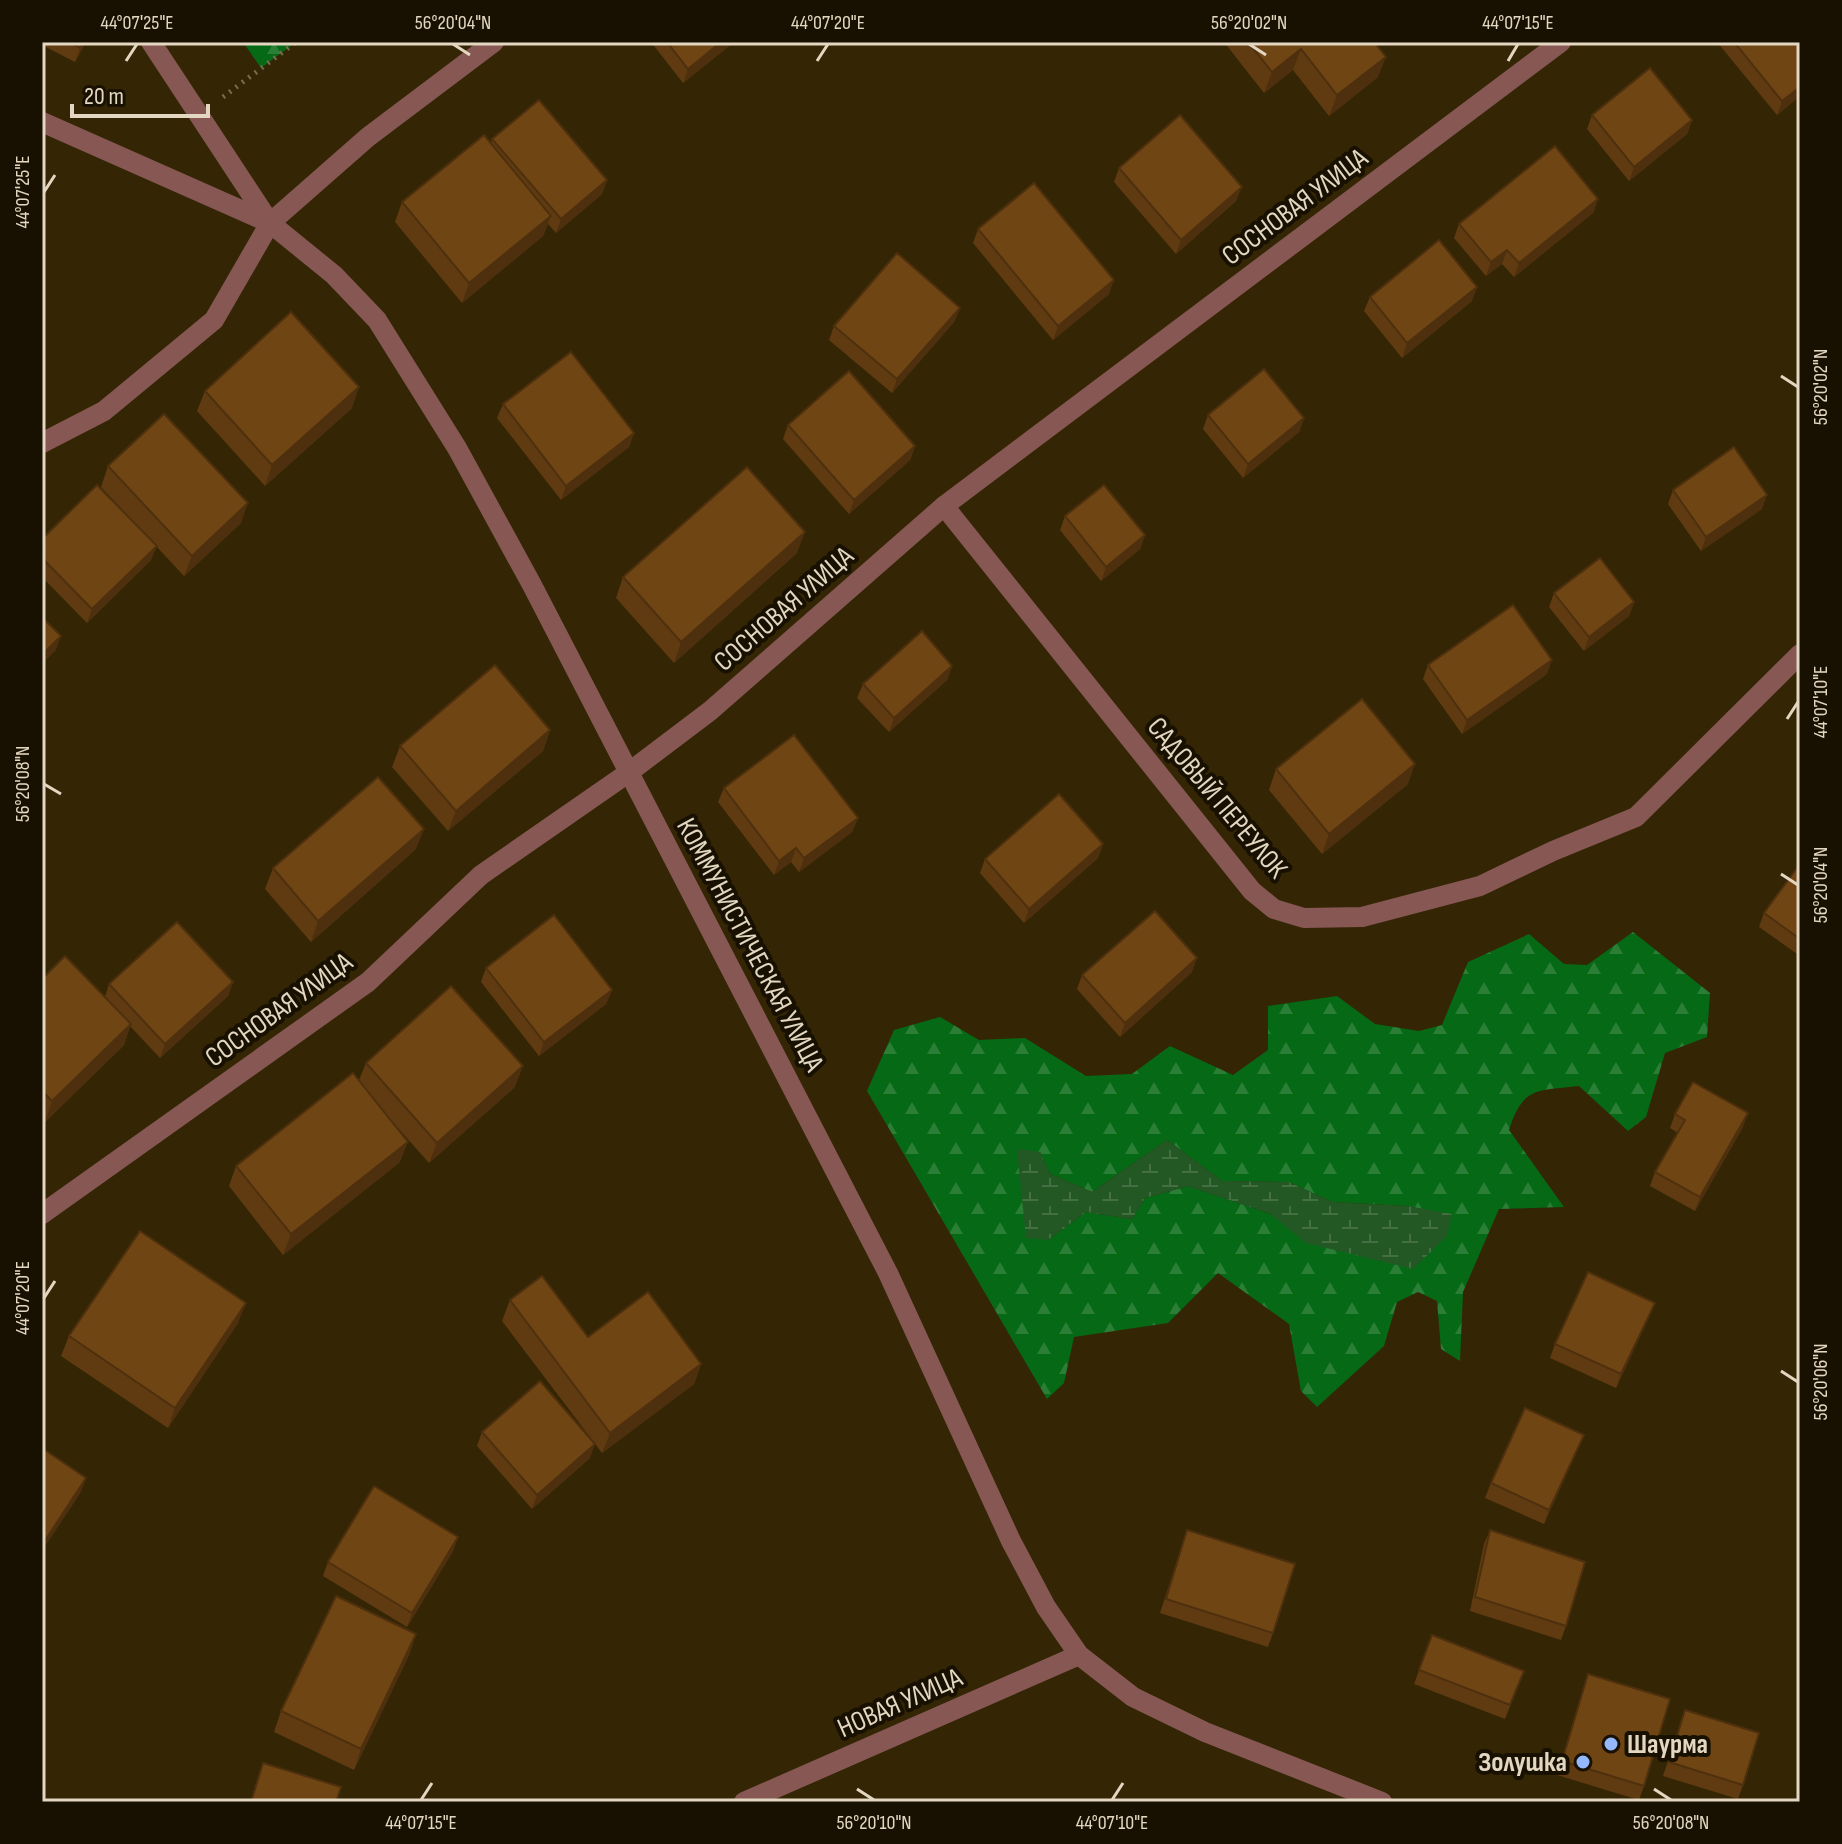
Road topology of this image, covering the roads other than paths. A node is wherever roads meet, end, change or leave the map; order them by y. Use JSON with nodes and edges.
{"nodes":[{"id":1,"x":151,"y":42,"type":"edge"},
{"id":2,"x":494,"y":42,"type":"edge"},
{"id":3,"x":1561,"y":42,"type":"edge"},
{"id":4,"x":42,"y":122,"type":"edge"},
{"id":5,"x":270,"y":223,"type":"junction"},
{"id":6,"x":42,"y":443,"type":"edge"},
{"id":7,"x":944,"y":506,"type":"junction"},
{"id":8,"x":1800,"y":654,"type":"edge"},
{"id":9,"x":628,"y":773,"type":"junction"},
{"id":10,"x":42,"y":1214,"type":"edge"},
{"id":11,"x":1079,"y":1655,"type":"junction"},
{"id":12,"x":744,"y":1802,"type":"edge"},
{"id":13,"x":1382,"y":1802,"type":"edge"}],
"edges":[{"from":1,"to":5,"type":"street"},
{"from":2,"to":5,"type":"street"},
{"from":3,"to":7,"type":"street","name":"СОСНОВАЯ УЛИЦА"},
{"from":4,"to":5,"type":"street","name":"КОММУНИСТИЧЕСКАЯ УЛИЦА"},
{"from":5,"to":6,"type":"street"},
{"from":5,"to":9,"type":"street","name":"КОММУНИСТИЧЕСКАЯ УЛИЦА"},
{"from":7,"to":8,"type":"street","name":"САДОВЫЙ ПЕРЕУЛОК"},
{"from":7,"to":9,"type":"street","name":"СОСНОВАЯ УЛИЦА"},
{"from":9,"to":10,"type":"street","name":"СОСНОВАЯ УЛИЦА"},
{"from":9,"to":11,"type":"street","name":"КОММУНИСТИЧЕСКАЯ УЛИЦА"},
{"from":11,"to":12,"type":"street","name":"НОВАЯ УЛИЦА"},
{"from":11,"to":13,"type":"street","name":"КОММУНИСТИЧЕСКАЯ УЛИЦА"}]}
